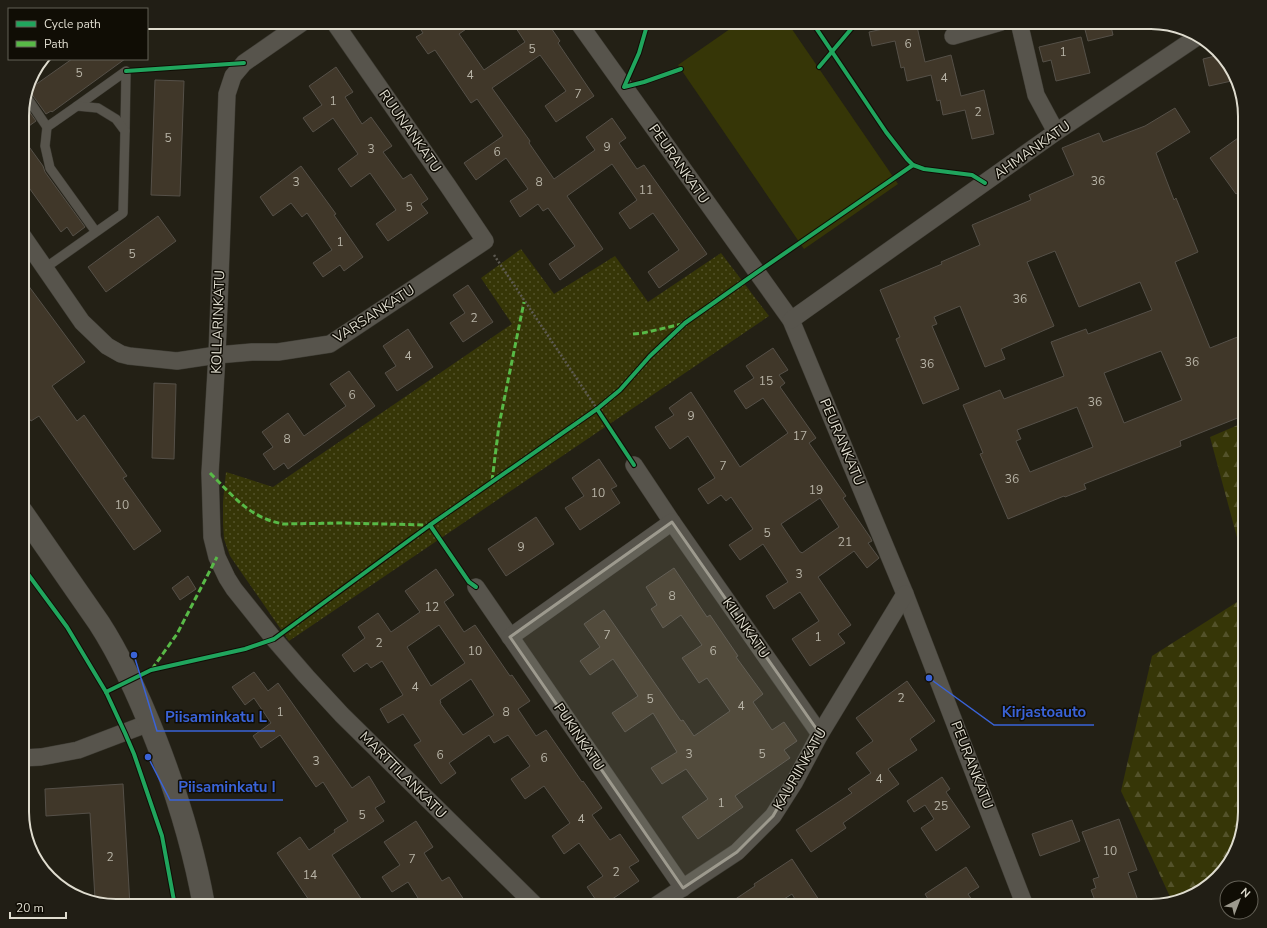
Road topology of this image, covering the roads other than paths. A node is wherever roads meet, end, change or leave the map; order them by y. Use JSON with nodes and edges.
{"nodes":[{"id":1,"x":292,"y":29,"type":"edge"},
{"id":2,"x":339,"y":29,"type":"edge"},
{"id":3,"x":583,"y":29,"type":"edge"},
{"id":4,"x":977,"y":29,"type":"edge"},
{"id":5,"x":1021,"y":29,"type":"edge"},
{"id":6,"x":953,"y":36,"type":"dead end"},
{"id":7,"x":1193,"y":41,"type":"edge"},
{"id":8,"x":30,"y":102,"type":"edge"},
{"id":9,"x":77,"y":106,"type":"junction"},
{"id":10,"x":47,"y":127,"type":"junction"},
{"id":11,"x":125,"y":131,"type":"junction"},
{"id":12,"x":1056,"y":132,"type":"junction"},
{"id":13,"x":96,"y":232,"type":"junction"},
{"id":14,"x":485,"y":241,"type":"joint"},
{"id":15,"x":29,"y":245,"type":"edge"},
{"id":16,"x":45,"y":268,"type":"junction"},
{"id":17,"x":791,"y":320,"type":"junction"},
{"id":18,"x":217,"y":355,"type":"junction"},
{"id":19,"x":634,"y":465,"type":"dead end"},
{"id":20,"x":29,"y":522,"type":"edge"},
{"id":21,"x":672,"y":522,"type":"junction"},
{"id":22,"x":476,"y":587,"type":"dead end"},
{"id":23,"x":905,"y":594,"type":"junction"},
{"id":24,"x":510,"y":637,"type":"junction"},
{"id":25,"x":274,"y":639,"type":"joint"},
{"id":26,"x":150,"y":723,"type":"junction"},
{"id":27,"x":820,"y":734,"type":"junction"},
{"id":28,"x":29,"y":758,"type":"edge"},
{"id":29,"x":683,"y":888,"type":"junction"},
{"id":30,"x":203,"y":899,"type":"edge"},
{"id":31,"x":529,"y":899,"type":"edge"},
{"id":32,"x":666,"y":899,"type":"edge"},
{"id":33,"x":1022,"y":899,"type":"edge"}],
"edges":[{"from":1,"to":18,"type":"street","name":"KOLLARINKATU"},
{"from":2,"to":14,"type":"street","name":"RUUNANKATU"},
{"from":3,"to":17,"type":"street","name":"PEURANKATU"},
{"from":4,"to":6,"type":"street"},
{"from":5,"to":12,"type":"street"},
{"from":7,"to":12,"type":"street","name":"AHMANKATU"},
{"from":8,"to":10,"type":"lane"},
{"from":9,"to":10,"type":"lane"},
{"from":9,"to":11,"type":"lane"},
{"from":9,"to":11,"type":"lane"},
{"from":10,"to":13,"type":"lane"},
{"from":11,"to":13,"type":"lane"},
{"from":12,"to":17,"type":"street","name":"AHMANKATU"},
{"from":13,"to":16,"type":"lane"},
{"from":14,"to":18,"type":"street","name":"VARSANKATU"},
{"from":15,"to":16,"type":"street","name":"VARSANKATU"},
{"from":16,"to":18,"type":"street","name":"VARSANKATU"},
{"from":17,"to":23,"type":"street","name":"PEURANKATU"},
{"from":18,"to":25,"type":"street","name":"KOLLARINKATU"},
{"from":19,"to":21,"type":"street","name":"KILINKATU"},
{"from":20,"to":26,"type":"street"},
{"from":21,"to":24,"type":"street"},
{"from":21,"to":27,"type":"street","name":"KILINKATU"},
{"from":22,"to":24,"type":"street","name":"PUKINKATU"},
{"from":23,"to":27,"type":"street","name":"KAURIINKATU"},
{"from":23,"to":33,"type":"street","name":"PEURANKATU"},
{"from":24,"to":29,"type":"street","name":"PUKINKATU"},
{"from":25,"to":31,"type":"street","name":"MARTTILANKATU"},
{"from":26,"to":28,"type":"street"},
{"from":26,"to":30,"type":"street"},
{"from":27,"to":29,"type":"street","name":"KAURIINKATU"},
{"from":29,"to":32,"type":"street","name":"KAURIINKATU"}]}
